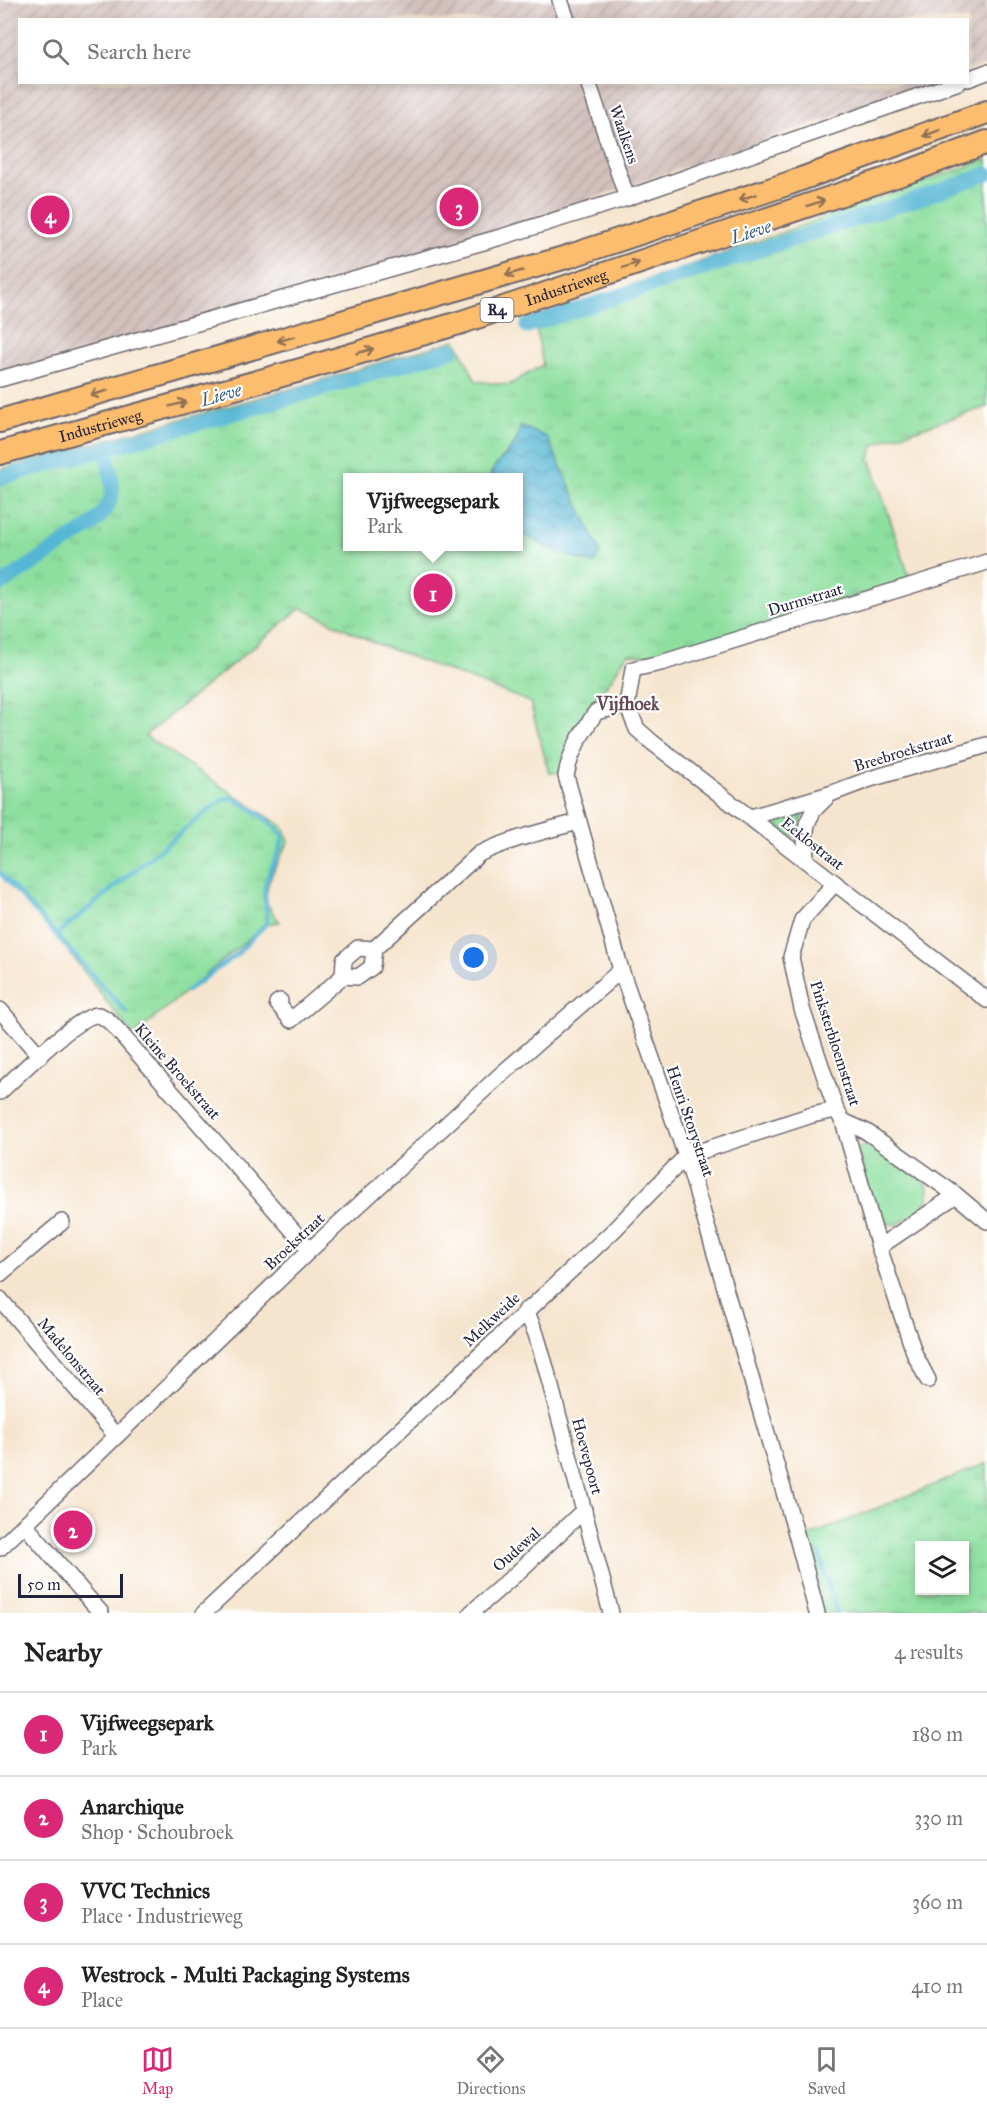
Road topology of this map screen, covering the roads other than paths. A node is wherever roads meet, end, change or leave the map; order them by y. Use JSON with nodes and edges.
{"nodes":[{"id":1,"x":560,"y":0,"type":"edge"},
{"id":2,"x":566,"y":18,"type":"edge"},
{"id":3,"x":987,"y":72,"type":"edge"},
{"id":4,"x":969,"y":80,"type":"edge"},
{"id":5,"x":589,"y":84,"type":"edge"},
{"id":6,"x":953,"y":84,"type":"edge"},
{"id":7,"x":987,"y":112,"type":"edge"},
{"id":8,"x":987,"y":142,"type":"edge"},
{"id":9,"x":627,"y":198,"type":"junction"},
{"id":10,"x":0,"y":380,"type":"edge"},
{"id":11,"x":0,"y":421,"type":"edge"},
{"id":12,"x":0,"y":453,"type":"edge"},
{"id":13,"x":987,"y":562,"type":"edge"},
{"id":14,"x":627,"y":705,"type":"junction"},
{"id":15,"x":987,"y":745,"type":"edge"},
{"id":16,"x":830,"y":794,"type":"junction"},
{"id":17,"x":751,"y":817,"type":"junction"},
{"id":18,"x":578,"y":822,"type":"junction"},
{"id":19,"x":806,"y":859,"type":"junction"},
{"id":20,"x":835,"y":884,"type":"junction"},
{"id":21,"x":374,"y":949,"type":"junction"},
{"id":22,"x":621,"y":970,"type":"junction"},
{"id":23,"x":343,"y":976,"type":"junction"},
{"id":24,"x":280,"y":1000,"type":"dead end"},
{"id":25,"x":987,"y":1000,"type":"edge"},
{"id":26,"x":0,"y":1010,"type":"edge"},
{"id":27,"x":40,"y":1056,"type":"junction"},
{"id":28,"x":0,"y":1092,"type":"edge"},
{"id":29,"x":840,"y":1116,"type":"junction"},
{"id":30,"x":686,"y":1156,"type":"junction"},
{"id":31,"x":956,"y":1195,"type":"junction"},
{"id":32,"x":987,"y":1221,"type":"edge"},
{"id":33,"x":62,"y":1222,"type":"dead end"},
{"id":34,"x":879,"y":1247,"type":"junction"},
{"id":35,"x":310,"y":1250,"type":"junction"},
{"id":36,"x":0,"y":1274,"type":"edge"},
{"id":37,"x":0,"y":1299,"type":"edge"},
{"id":38,"x":526,"y":1310,"type":"junction"},
{"id":39,"x":928,"y":1380,"type":"dead end"},
{"id":40,"x":116,"y":1436,"type":"junction"},
{"id":41,"x":584,"y":1510,"type":"junction"},
{"id":42,"x":26,"y":1525,"type":"junction"},
{"id":43,"x":0,"y":1548,"type":"edge"},
{"id":44,"x":101,"y":1613,"type":"edge"},
{"id":45,"x":204,"y":1613,"type":"edge"},
{"id":46,"x":471,"y":1613,"type":"edge"},
{"id":47,"x":611,"y":1613,"type":"edge"},
{"id":48,"x":817,"y":1613,"type":"edge"}],
"edges":[{"from":1,"to":2,"type":"street"},
{"from":3,"to":4,"type":"street"},
{"from":5,"to":9,"type":"street","name":"Waalkens"},
{"from":6,"to":9,"type":"street"},
{"from":7,"to":11,"type":"highway","name":"Industrieweg","number":"R4","one_way":true},
{"from":12,"to":8,"type":"highway","name":"Industrieweg","number":"R4","one_way":true},
{"from":9,"to":10,"type":"street"},
{"from":13,"to":14,"type":"street","name":"Durmstraat"},
{"from":14,"to":17,"type":"street","name":"Eeklostraat"},
{"from":14,"to":18,"type":"street","name":"Henri Storystraat"},
{"from":15,"to":16,"type":"street","name":"Breebroekstraat"},
{"from":16,"to":17,"type":"street","name":"Breebroekstraat"},
{"from":16,"to":19,"type":"street","name":"Breebroekstraat"},
{"from":17,"to":19,"type":"street","name":"Eeklostraat"},
{"from":18,"to":21,"type":"street"},
{"from":18,"to":22,"type":"street","name":"Henri Storystraat"},
{"from":19,"to":20,"type":"street","name":"Eeklostraat"},
{"from":20,"to":25,"type":"street","name":"Eeklostraat"},
{"from":20,"to":29,"type":"street","name":"Pinksterbloemstraat"},
{"from":21,"to":23,"type":"street"},
{"from":21,"to":23,"type":"street"},
{"from":22,"to":30,"type":"street","name":"Henri Storystraat"},
{"from":22,"to":35,"type":"street","name":"Broekstraat"},
{"from":23,"to":24,"type":"street"},
{"from":26,"to":27,"type":"street"},
{"from":27,"to":28,"type":"street","name":"Kleine Broekstraat"},
{"from":27,"to":35,"type":"street","name":"Kleine Broekstraat"},
{"from":29,"to":30,"type":"street","name":"Melkweide"},
{"from":29,"to":31,"type":"street","name":"Pinksterbloemstraat"},
{"from":29,"to":34,"type":"street","name":"Pinksterbloemstraat"},
{"from":30,"to":38,"type":"street","name":"Melkweide"},
{"from":30,"to":48,"type":"street","name":"Henri Storystraat"},
{"from":31,"to":32,"type":"street","name":"Pinksterbloemstraat"},
{"from":31,"to":34,"type":"street"},
{"from":33,"to":36,"type":"street"},
{"from":34,"to":39,"type":"street","name":"Pinksterbloemstraat"},
{"from":35,"to":40,"type":"street","name":"Broekstraat"},
{"from":37,"to":40,"type":"street","name":"Madelonstraat"},
{"from":38,"to":41,"type":"street","name":"Hoevepoort"},
{"from":38,"to":45,"type":"street","name":"Melkweide"},
{"from":40,"to":42,"type":"street","name":"Broekstraat"},
{"from":41,"to":46,"type":"street","name":"Oudewal"},
{"from":41,"to":47,"type":"street","name":"Hoevepoort"},
{"from":42,"to":43,"type":"street","name":"Broekstraat"},
{"from":42,"to":44,"type":"street"}]}
